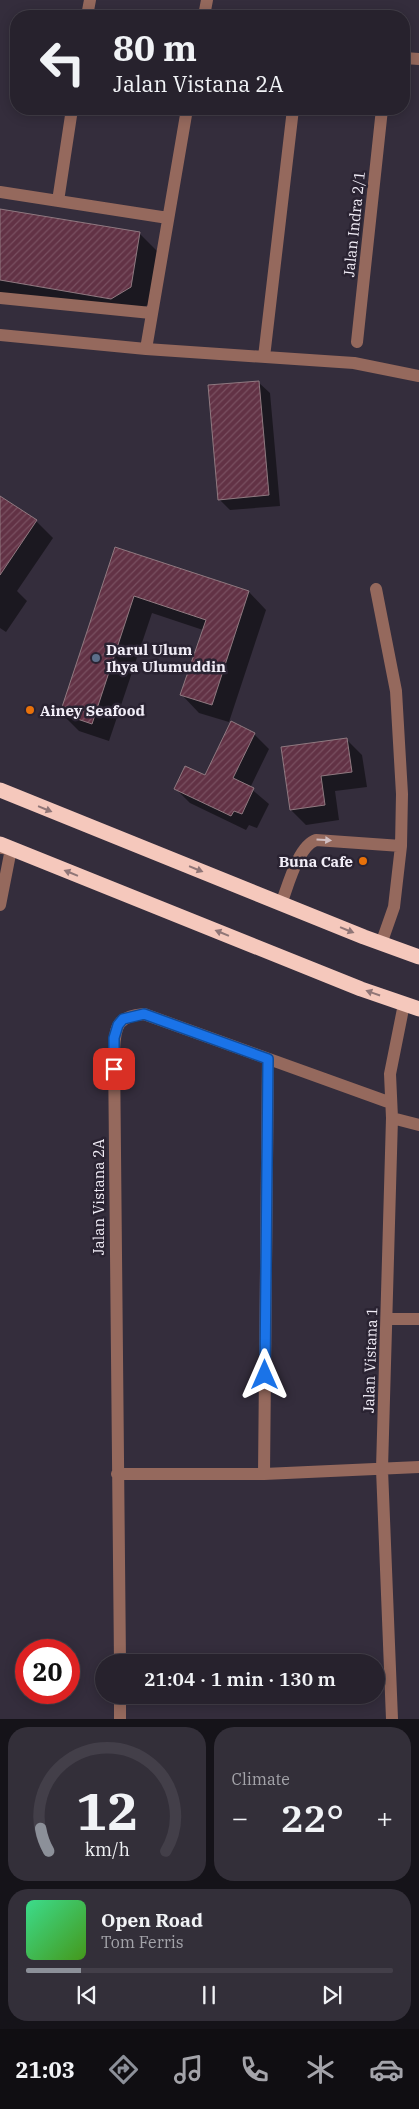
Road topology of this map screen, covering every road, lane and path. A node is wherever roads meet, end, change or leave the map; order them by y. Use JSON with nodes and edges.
{"nodes":[{"id":1,"x":71,"y":115,"type":"edge"},
{"id":2,"x":186,"y":115,"type":"edge"},
{"id":3,"x":292,"y":115,"type":"edge"},
{"id":4,"x":381,"y":115,"type":"edge"},
{"id":5,"x":0,"y":192,"type":"edge"},
{"id":6,"x":58,"y":201,"type":"junction"},
{"id":7,"x":168,"y":218,"type":"junction"},
{"id":8,"x":0,"y":298,"type":"edge"},
{"id":9,"x":152,"y":313,"type":"junction"},
{"id":10,"x":0,"y":335,"type":"edge"},
{"id":11,"x":357,"y":342,"type":"dead end"},
{"id":12,"x":146,"y":349,"type":"junction"},
{"id":13,"x":264,"y":357,"type":"junction"},
{"id":14,"x":419,"y":376,"type":"edge"},
{"id":15,"x":376,"y":589,"type":"dead end"},
{"id":16,"x":0,"y":790,"type":"edge"},
{"id":17,"x":401,"y":846,"type":"junction"},
{"id":18,"x":4,"y":847,"type":"edge"},
{"id":19,"x":281,"y":904,"type":"junction"},
{"id":20,"x":0,"y":905,"type":"edge"},
{"id":21,"x":381,"y":944,"type":"junction"},
{"id":22,"x":419,"y":957,"type":"edge"},
{"id":23,"x":404,"y":1004,"type":"junction"},
{"id":24,"x":419,"y":1009,"type":"edge"},
{"id":25,"x":268,"y":1059,"type":"junction"},
{"id":26,"x":391,"y":1103,"type":"junction"},
{"id":27,"x":392,"y":1118,"type":"junction"},
{"id":28,"x":419,"y":1125,"type":"edge"},
{"id":29,"x":388,"y":1319,"type":"junction"},
{"id":30,"x":419,"y":1319,"type":"edge"},
{"id":31,"x":419,"y":1467,"type":"edge"},
{"id":32,"x":382,"y":1469,"type":"junction"},
{"id":33,"x":117,"y":1474,"type":"junction"},
{"id":34,"x":264,"y":1474,"type":"junction"},
{"id":35,"x":120,"y":1654,"type":"edge"},
{"id":36,"x":120,"y":1704,"type":"edge"},
{"id":37,"x":120,"y":1719,"type":"edge"},
{"id":38,"x":392,"y":1719,"type":"edge"}],
"edges":[{"from":1,"to":6,"type":"street"},
{"from":2,"to":7,"type":"street"},
{"from":3,"to":13,"type":"street"},
{"from":4,"to":11,"type":"street","name":"Jalan Indra 2/1"},
{"from":5,"to":6,"type":"street"},
{"from":6,"to":7,"type":"street"},
{"from":7,"to":9,"type":"street"},
{"from":8,"to":9,"type":"street"},
{"from":9,"to":12,"type":"street"},
{"from":10,"to":12,"type":"street"},
{"from":12,"to":13,"type":"street"},
{"from":13,"to":14,"type":"street"},
{"from":15,"to":17,"type":"street"},
{"from":16,"to":19,"type":"highway","one_way":true},
{"from":19,"to":17,"type":"street","one_way":true},
{"from":17,"to":21,"type":"street"},
{"from":18,"to":20,"type":"street"},
{"from":23,"to":18,"type":"highway","one_way":true},
{"from":19,"to":21,"type":"highway","one_way":true},
{"from":21,"to":22,"type":"highway"},
{"from":23,"to":24,"type":"highway"},
{"from":23,"to":26,"type":"street","name":"Jalan Vistana 1"},
{"from":25,"to":26,"type":"street","name":"Jalan Vistana 2A"},
{"from":25,"to":33,"type":"street","name":"Jalan Vistana 2A"},
{"from":25,"to":34,"type":"street"},
{"from":26,"to":27,"type":"street","name":"Jalan Vistana 1"},
{"from":27,"to":28,"type":"street"},
{"from":27,"to":29,"type":"street","name":"Jalan Vistana 1"},
{"from":29,"to":30,"type":"street"},
{"from":29,"to":32,"type":"street","name":"Jalan Vistana 1"},
{"from":31,"to":32,"type":"street"},
{"from":32,"to":34,"type":"street"},
{"from":32,"to":38,"type":"street","name":"Jalan Vistana 1"},
{"from":33,"to":34,"type":"street"},
{"from":33,"to":35,"type":"street","name":"Jalan Vistana 2A"},
{"from":36,"to":37,"type":"street"}]}
